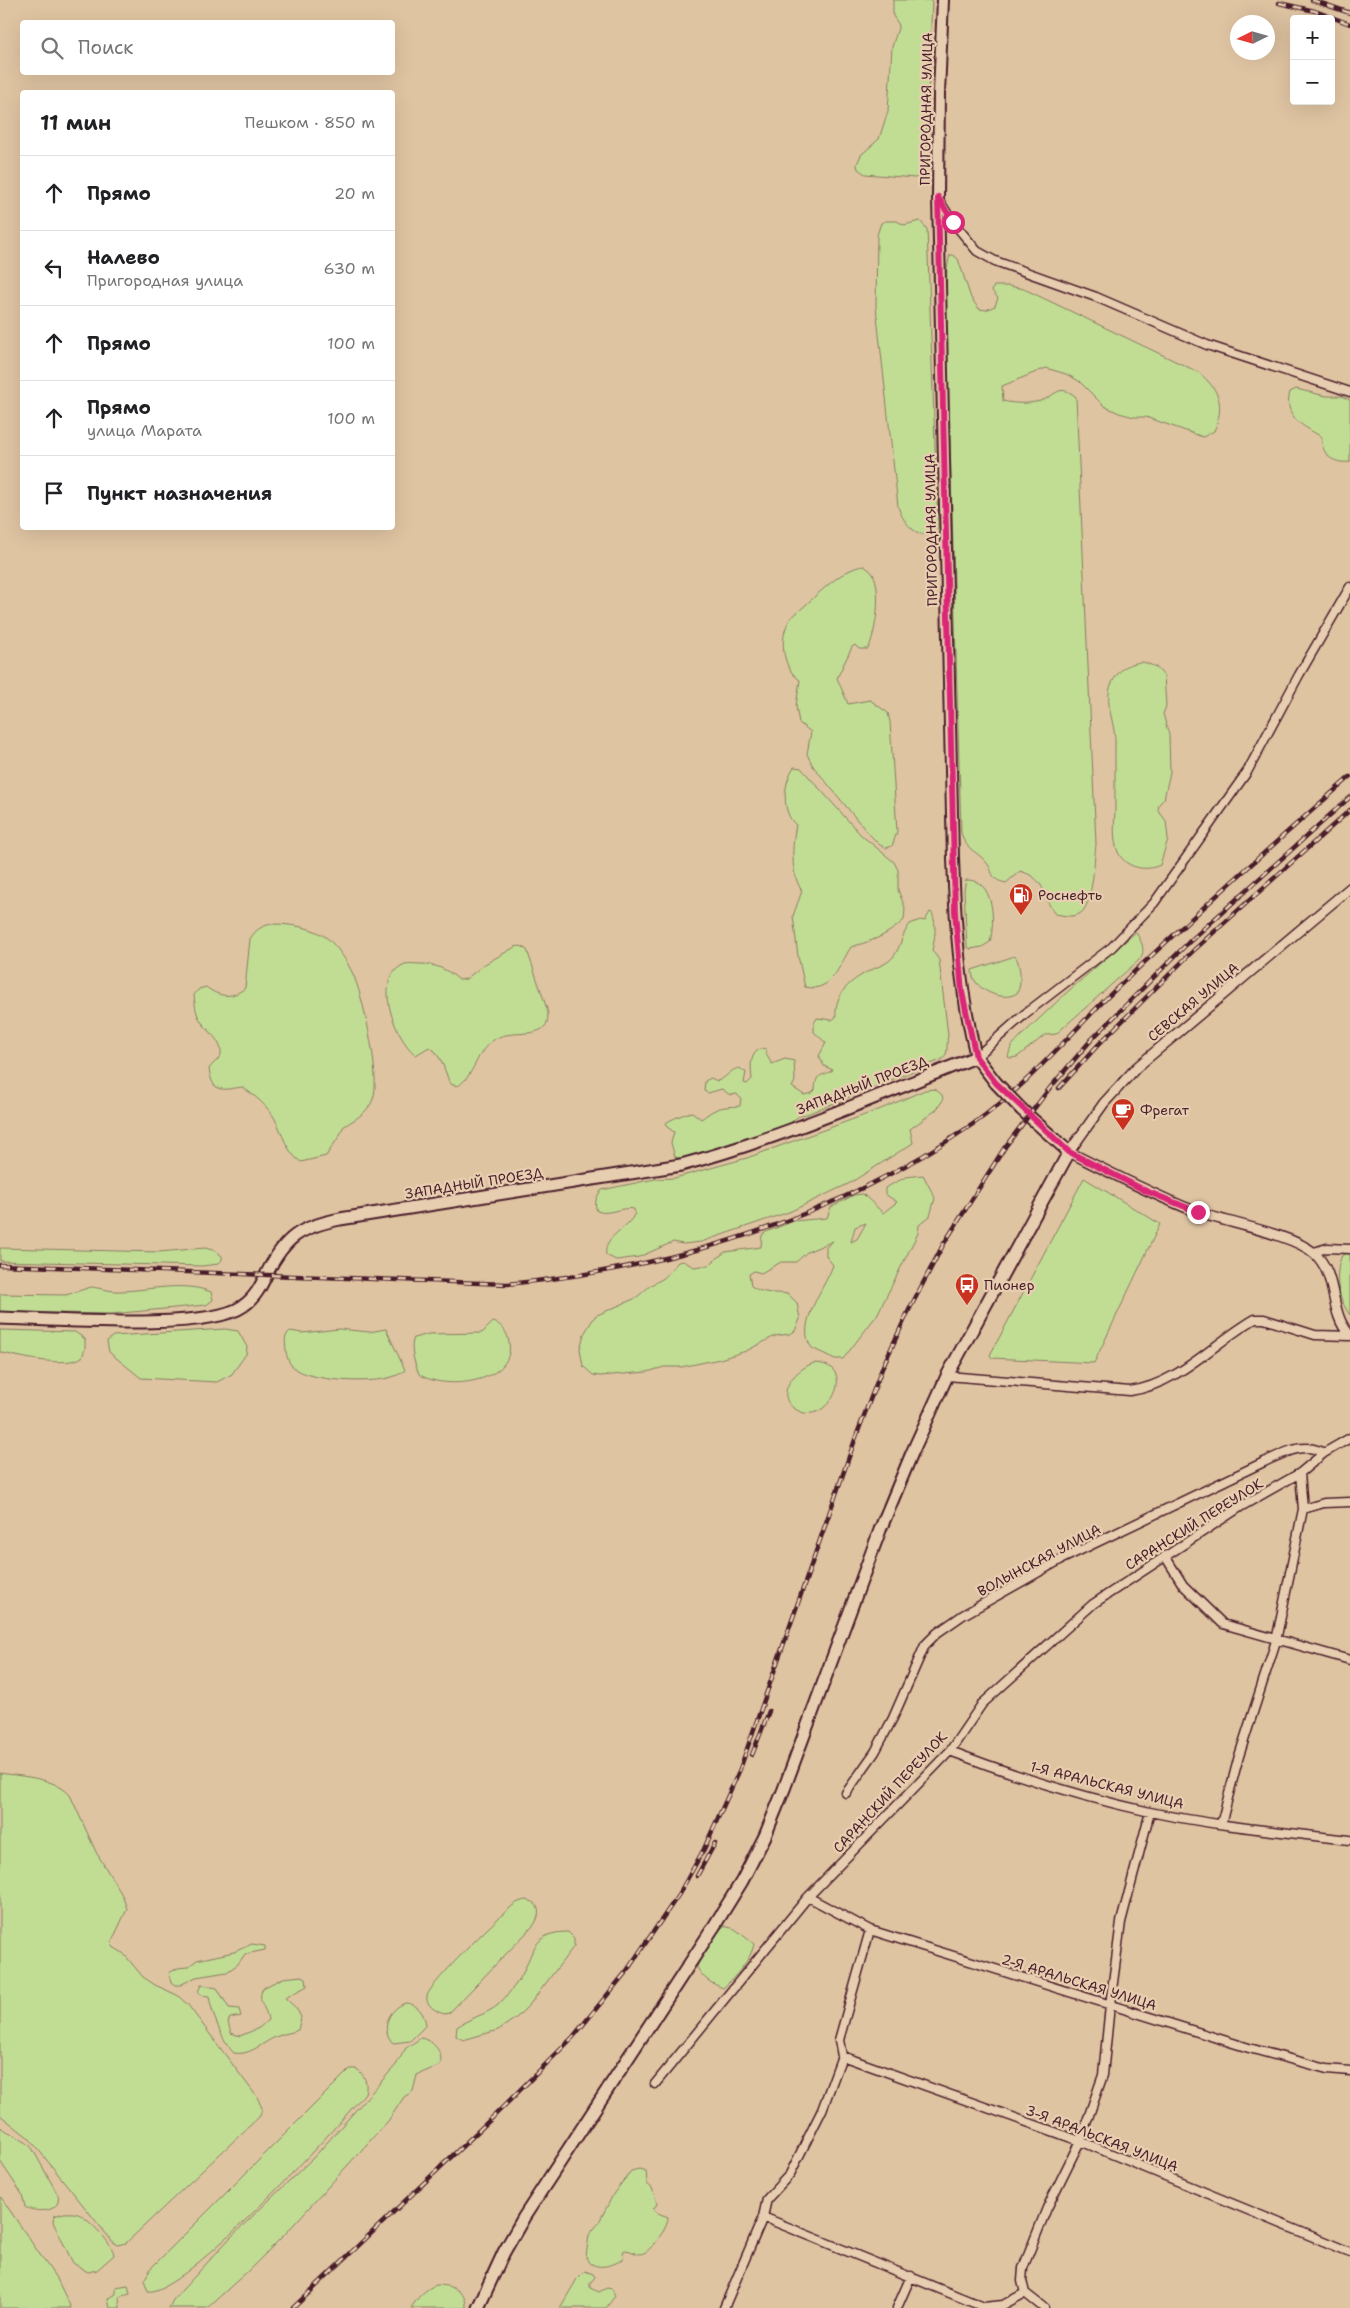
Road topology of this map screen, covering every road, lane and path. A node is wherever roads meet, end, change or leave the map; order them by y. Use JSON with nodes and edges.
{"nodes":[{"id":1,"x":943,"y":0,"type":"edge"},
{"id":2,"x":938,"y":197,"type":"junction"},
{"id":3,"x":1350,"y":392,"type":"edge"},
{"id":4,"x":1350,"y":587,"type":"edge"},
{"id":5,"x":1350,"y":888,"type":"edge"},
{"id":6,"x":976,"y":1057,"type":"junction"},
{"id":7,"x":1069,"y":1152,"type":"junction"},
{"id":8,"x":1350,"y":1249,"type":"edge"},
{"id":9,"x":1314,"y":1252,"type":"junction"},
{"id":10,"x":0,"y":1318,"type":"edge"},
{"id":11,"x":1350,"y":1335,"type":"edge"},
{"id":12,"x":947,"y":1376,"type":"junction"},
{"id":13,"x":1350,"y":1438,"type":"edge"},
{"id":14,"x":1324,"y":1454,"type":"junction"},
{"id":15,"x":1300,"y":1473,"type":"junction"},
{"id":16,"x":1350,"y":1502,"type":"edge"},
{"id":17,"x":1304,"y":1509,"type":"junction"},
{"id":18,"x":1165,"y":1556,"type":"junction"},
{"id":19,"x":1276,"y":1641,"type":"junction"},
{"id":20,"x":1350,"y":1660,"type":"edge"},
{"id":21,"x":950,"y":1751,"type":"junction"},
{"id":22,"x":846,"y":1793,"type":"dead end"},
{"id":23,"x":1150,"y":1812,"type":"junction"},
{"id":24,"x":1220,"y":1824,"type":"junction"},
{"id":25,"x":1350,"y":1840,"type":"edge"},
{"id":26,"x":808,"y":1896,"type":"junction"},
{"id":27,"x":870,"y":1930,"type":"junction"},
{"id":28,"x":1110,"y":2005,"type":"junction"},
{"id":29,"x":842,"y":2056,"type":"junction"},
{"id":30,"x":1350,"y":2071,"type":"edge"},
{"id":31,"x":655,"y":2084,"type":"dead end"},
{"id":32,"x":1080,"y":2141,"type":"junction"},
{"id":33,"x":764,"y":2217,"type":"junction"},
{"id":34,"x":1350,"y":2252,"type":"edge"},
{"id":35,"x":911,"y":2276,"type":"junction"},
{"id":36,"x":1025,"y":2293,"type":"junction"},
{"id":37,"x":478,"y":2308,"type":"edge"},
{"id":38,"x":724,"y":2308,"type":"edge"},
{"id":39,"x":897,"y":2308,"type":"edge"},
{"id":40,"x":1044,"y":2308,"type":"edge"}],
"edges":[{"from":1,"to":2,"type":"main road","name":"ПРИГОРОДНАЯ УЛИЦА"},
{"from":2,"to":3,"type":"street"},
{"from":2,"to":6,"type":"main road","name":"ПРИГОРОДНАЯ УЛИЦА"},
{"from":4,"to":6,"type":"street"},
{"from":5,"to":7,"type":"street","name":"СЕВСКАЯ УЛИЦА"},
{"from":6,"to":7,"type":"main road","bridge":true},
{"from":6,"to":10,"type":"main road","name":"ЗАПАДНЫЙ ПРОЕЗД"},
{"from":7,"to":9,"type":"street"},
{"from":7,"to":12,"type":"main road"},
{"from":8,"to":9,"type":"street"},
{"from":9,"to":11,"type":"street"},
{"from":11,"to":12,"type":"street"},
{"from":12,"to":37,"type":"main road"},
{"from":13,"to":14,"type":"street","name":"САРАНСКИЙ ПЕРЕУЛОК"},
{"from":14,"to":15,"type":"street","name":"САРАНСКИЙ ПЕРЕУЛОК"},
{"from":14,"to":22,"type":"street","name":"ВОЛЫНСКАЯ УЛИЦА"},
{"from":15,"to":17,"type":"street"},
{"from":15,"to":18,"type":"street","name":"САРАНСКИЙ ПЕРЕУЛОК"},
{"from":16,"to":17,"type":"street"},
{"from":17,"to":19,"type":"street"},
{"from":18,"to":19,"type":"street"},
{"from":18,"to":21,"type":"street","name":"САРАНСКИЙ ПЕРЕУЛОК"},
{"from":19,"to":20,"type":"street"},
{"from":19,"to":24,"type":"street"},
{"from":21,"to":23,"type":"street","name":"1-Я АРАЛЬСКАЯ УЛИЦА"},
{"from":21,"to":26,"type":"street","name":"САРАНСКИЙ ПЕРЕУЛОК"},
{"from":23,"to":24,"type":"street","name":"1-Я АРАЛЬСКАЯ УЛИЦА"},
{"from":23,"to":28,"type":"street"},
{"from":24,"to":25,"type":"street","name":"1-Я АРАЛЬСКАЯ УЛИЦА"},
{"from":26,"to":27,"type":"street","name":"2-Я АРАЛЬСКАЯ УЛИЦА"},
{"from":26,"to":31,"type":"street","name":"САРАНСКИЙ ПЕРЕУЛОК"},
{"from":27,"to":28,"type":"street","name":"2-Я АРАЛЬСКАЯ УЛИЦА"},
{"from":27,"to":29,"type":"street"},
{"from":28,"to":30,"type":"street","name":"2-Я АРАЛЬСКАЯ УЛИЦА"},
{"from":28,"to":32,"type":"street"},
{"from":29,"to":32,"type":"street","name":"3-Я АРАЛЬСКАЯ УЛИЦА"},
{"from":29,"to":33,"type":"street"},
{"from":32,"to":34,"type":"street","name":"3-Я АРАЛЬСКАЯ УЛИЦА"},
{"from":32,"to":36,"type":"street"},
{"from":33,"to":35,"type":"street"},
{"from":33,"to":38,"type":"street"},
{"from":35,"to":36,"type":"street"},
{"from":35,"to":39,"type":"street"},
{"from":36,"to":40,"type":"street"}]}
